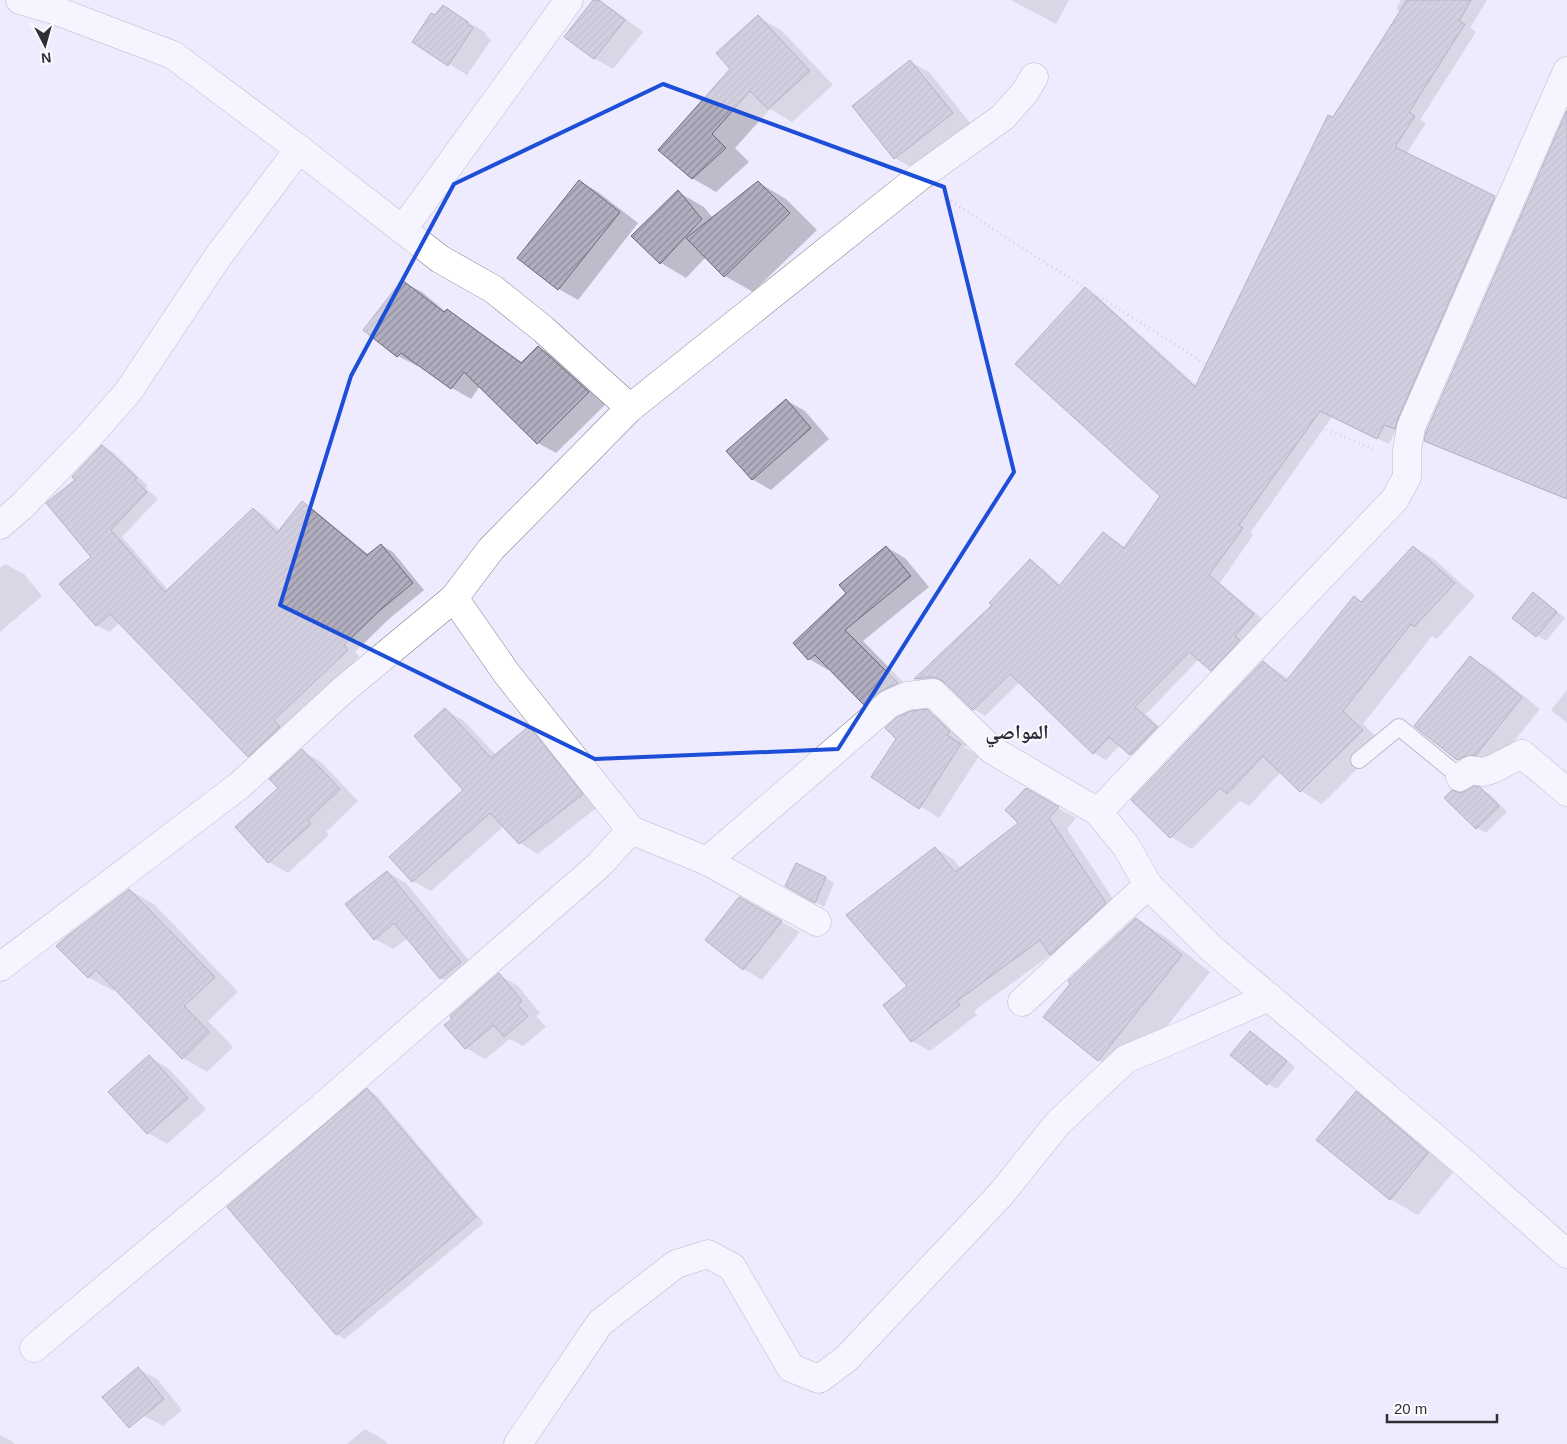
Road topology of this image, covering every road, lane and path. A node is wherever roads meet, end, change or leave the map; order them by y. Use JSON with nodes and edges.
{"nodes":[{"id":1,"x":20,"y":0,"type":"edge"},
{"id":2,"x":569,"y":0,"type":"edge"},
{"id":3,"x":1567,"y":70,"type":"edge"},
{"id":4,"x":1034,"y":77,"type":"dead end"},
{"id":5,"x":299,"y":149,"type":"junction"},
{"id":6,"x":918,"y":178,"type":"junction"},
{"id":7,"x":403,"y":229,"type":"junction"},
{"id":8,"x":630,"y":408,"type":"junction"},
{"id":9,"x":1407,"y":463,"type":"junction"},
{"id":10,"x":0,"y":525,"type":"edge"},
{"id":11,"x":454,"y":598,"type":"junction"},
{"id":12,"x":1359,"y":760,"type":"dead end"},
{"id":13,"x":1460,"y":777,"type":"joint"},
{"id":14,"x":1567,"y":792,"type":"edge"},
{"id":15,"x":1098,"y":812,"type":"junction"},
{"id":16,"x":631,"y":830,"type":"junction"},
{"id":17,"x":707,"y":861,"type":"junction"},
{"id":18,"x":1148,"y":885,"type":"junction"},
{"id":19,"x":817,"y":922,"type":"dead end"},
{"id":20,"x":0,"y":967,"type":"edge"},
{"id":21,"x":1269,"y":997,"type":"junction"},
{"id":22,"x":1022,"y":1002,"type":"dead end"},
{"id":23,"x":1567,"y":1254,"type":"edge"},
{"id":24,"x":34,"y":1348,"type":"dead end"},
{"id":25,"x":518,"y":1444,"type":"edge"}],
"edges":[{"from":1,"to":5,"type":"street"},
{"from":2,"to":7,"type":"street"},
{"from":3,"to":9,"type":"street"},
{"from":4,"to":6,"type":"street"},
{"from":5,"to":7,"type":"street"},
{"from":5,"to":10,"type":"street"},
{"from":6,"to":8,"type":"street"},
{"from":6,"to":9,"type":"path"},
{"from":7,"to":8,"type":"street"},
{"from":8,"to":11,"type":"street"},
{"from":9,"to":15,"type":"street"},
{"from":11,"to":16,"type":"street"},
{"from":11,"to":20,"type":"street"},
{"from":12,"to":13,"type":"lane"},
{"from":13,"to":14,"type":"street"},
{"from":15,"to":17,"type":"street"},
{"from":15,"to":18,"type":"street"},
{"from":16,"to":17,"type":"street"},
{"from":16,"to":24,"type":"street"},
{"from":17,"to":19,"type":"street"},
{"from":18,"to":21,"type":"street"},
{"from":18,"to":22,"type":"street"},
{"from":21,"to":23,"type":"street"},
{"from":21,"to":25,"type":"street"}]}
